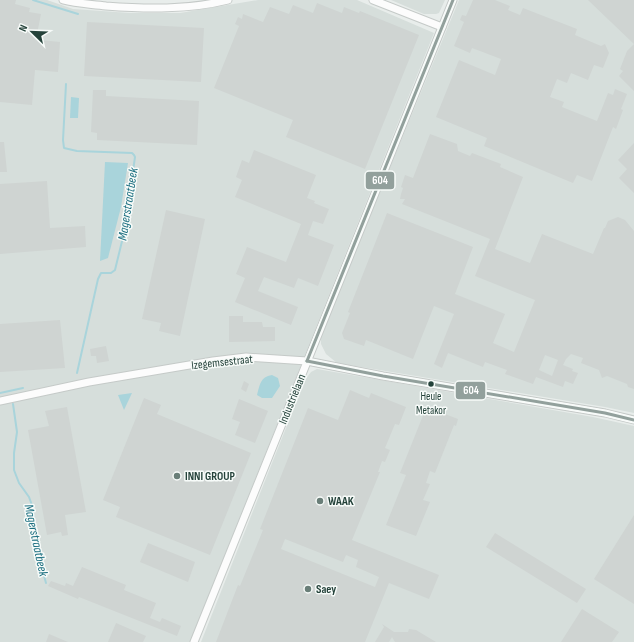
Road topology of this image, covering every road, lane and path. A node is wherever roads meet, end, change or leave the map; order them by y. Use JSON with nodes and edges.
{"nodes":[{"id":1,"x":64,"y":0,"type":"edge"},
{"id":2,"x":228,"y":0,"type":"edge"},
{"id":3,"x":373,"y":0,"type":"edge"},
{"id":4,"x":453,"y":0,"type":"edge"},
{"id":5,"x":442,"y":27,"type":"junction"},
{"id":6,"x":307,"y":361,"type":"junction"},
{"id":7,"x":0,"y":401,"type":"edge"},
{"id":8,"x":634,"y":420,"type":"edge"},
{"id":9,"x":194,"y":642,"type":"edge"}],
"edges":[{"from":1,"to":2,"type":"street"},
{"from":3,"to":5,"type":"street"},
{"from":4,"to":5,"type":"street","name":"Industrielaan"},
{"from":5,"to":6,"type":"street","name":"Industrielaan"},
{"from":6,"to":7,"type":"street","name":"Izegemsestraat"},
{"from":6,"to":8,"type":"street","name":"Izegemsestraat"},
{"from":6,"to":9,"type":"street","name":"Industrielaan"}]}
